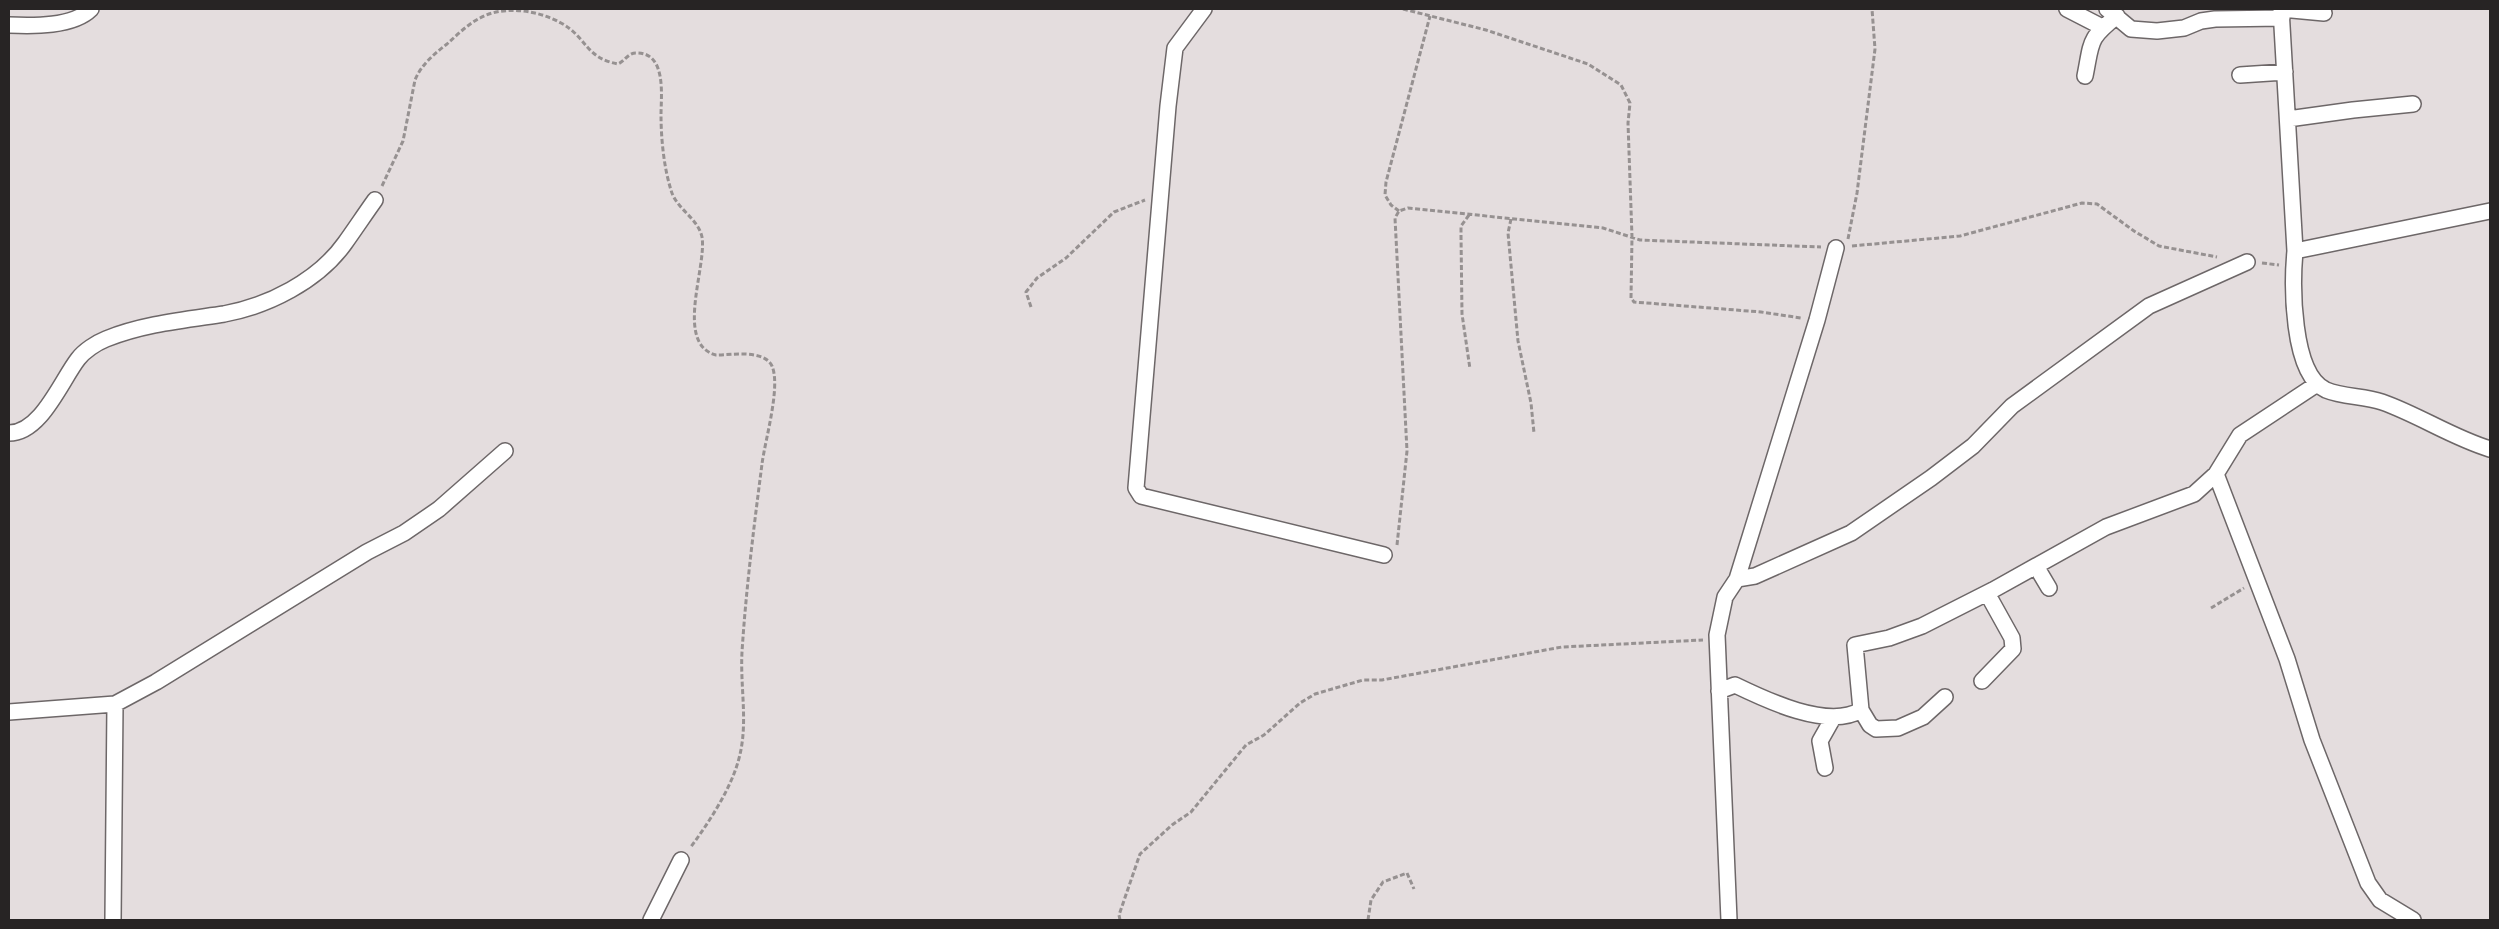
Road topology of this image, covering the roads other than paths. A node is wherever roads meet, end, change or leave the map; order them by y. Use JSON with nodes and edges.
{"nodes":[{"id":1,"x":90,"y":9,"type":"edge"},
{"id":2,"x":1204,"y":9,"type":"edge"},
{"id":3,"x":2067,"y":9,"type":"edge"},
{"id":4,"x":2281,"y":12,"type":"edge"},
{"id":5,"x":2112,"y":13,"type":"edge"},
{"id":6,"x":2324,"y":13,"type":"dead end"},
{"id":7,"x":9,"y":25,"type":"edge"},
{"id":8,"x":2102,"y":27,"type":"junction"},
{"id":9,"x":2285,"y":72,"type":"junction"},
{"id":10,"x":2240,"y":75,"type":"dead end"},
{"id":11,"x":2086,"y":76,"type":"dead end"},
{"id":12,"x":2413,"y":104,"type":"dead end"},
{"id":13,"x":2288,"y":119,"type":"junction"},
{"id":14,"x":375,"y":200,"type":"road end"},
{"id":15,"x":2490,"y":211,"type":"edge"},
{"id":16,"x":1836,"y":248,"type":"road end"},
{"id":17,"x":2295,"y":251,"type":"junction"},
{"id":18,"x":2247,"y":262,"type":"road end"},
{"id":19,"x":2317,"y":384,"type":"junction"},
{"id":20,"x":9,"y":433,"type":"edge"},
{"id":21,"x":2490,"y":449,"type":"edge"},
{"id":22,"x":504,"y":451,"type":"dead end"},
{"id":23,"x":2216,"y":474,"type":"junction"},
{"id":24,"x":1384,"y":556,"type":"road end"},
{"id":25,"x":2036,"y":566,"type":"junction"},
{"id":26,"x":1737,"y":579,"type":"junction"},
{"id":27,"x":2049,"y":588,"type":"dead end"},
{"id":28,"x":1987,"y":593,"type":"junction"},
{"id":29,"x":1982,"y":681,"type":"dead end"},
{"id":30,"x":1720,"y":691,"type":"junction"},
{"id":31,"x":1945,"y":697,"type":"dead end"},
{"id":32,"x":115,"y":704,"type":"junction"},
{"id":33,"x":1861,"y":710,"type":"junction"},
{"id":34,"x":9,"y":712,"type":"edge"},
{"id":35,"x":1834,"y":718,"type":"junction"},
{"id":36,"x":1826,"y":768,"type":"dead end"},
{"id":37,"x":682,"y":860,"type":"road end"},
{"id":38,"x":113,"y":920,"type":"edge"},
{"id":39,"x":651,"y":920,"type":"edge"},
{"id":40,"x":1730,"y":920,"type":"edge"},
{"id":41,"x":2413,"y":920,"type":"edge"}],
"edges":[{"from":1,"to":7,"type":"street"},
{"from":2,"to":24,"type":"street"},
{"from":3,"to":8,"type":"street"},
{"from":4,"to":5,"type":"street"},
{"from":4,"to":6,"type":"street"},
{"from":4,"to":9,"type":"street"},
{"from":5,"to":8,"type":"street"},
{"from":8,"to":11,"type":"street"},
{"from":9,"to":10,"type":"street"},
{"from":9,"to":13,"type":"street"},
{"from":12,"to":13,"type":"street"},
{"from":13,"to":17,"type":"street"},
{"from":14,"to":20,"type":"street"},
{"from":15,"to":17,"type":"street"},
{"from":16,"to":26,"type":"street"},
{"from":17,"to":19,"type":"street"},
{"from":18,"to":26,"type":"street"},
{"from":19,"to":21,"type":"street"},
{"from":19,"to":23,"type":"street"},
{"from":22,"to":32,"type":"street"},
{"from":23,"to":25,"type":"street"},
{"from":23,"to":41,"type":"street"},
{"from":25,"to":27,"type":"street"},
{"from":25,"to":28,"type":"street"},
{"from":26,"to":30,"type":"street"},
{"from":28,"to":29,"type":"street"},
{"from":28,"to":33,"type":"street"},
{"from":30,"to":35,"type":"street"},
{"from":30,"to":40,"type":"street"},
{"from":31,"to":33,"type":"street"},
{"from":32,"to":34,"type":"street"},
{"from":32,"to":38,"type":"street"},
{"from":33,"to":35,"type":"street"},
{"from":35,"to":36,"type":"street"},
{"from":37,"to":39,"type":"street"}]}
